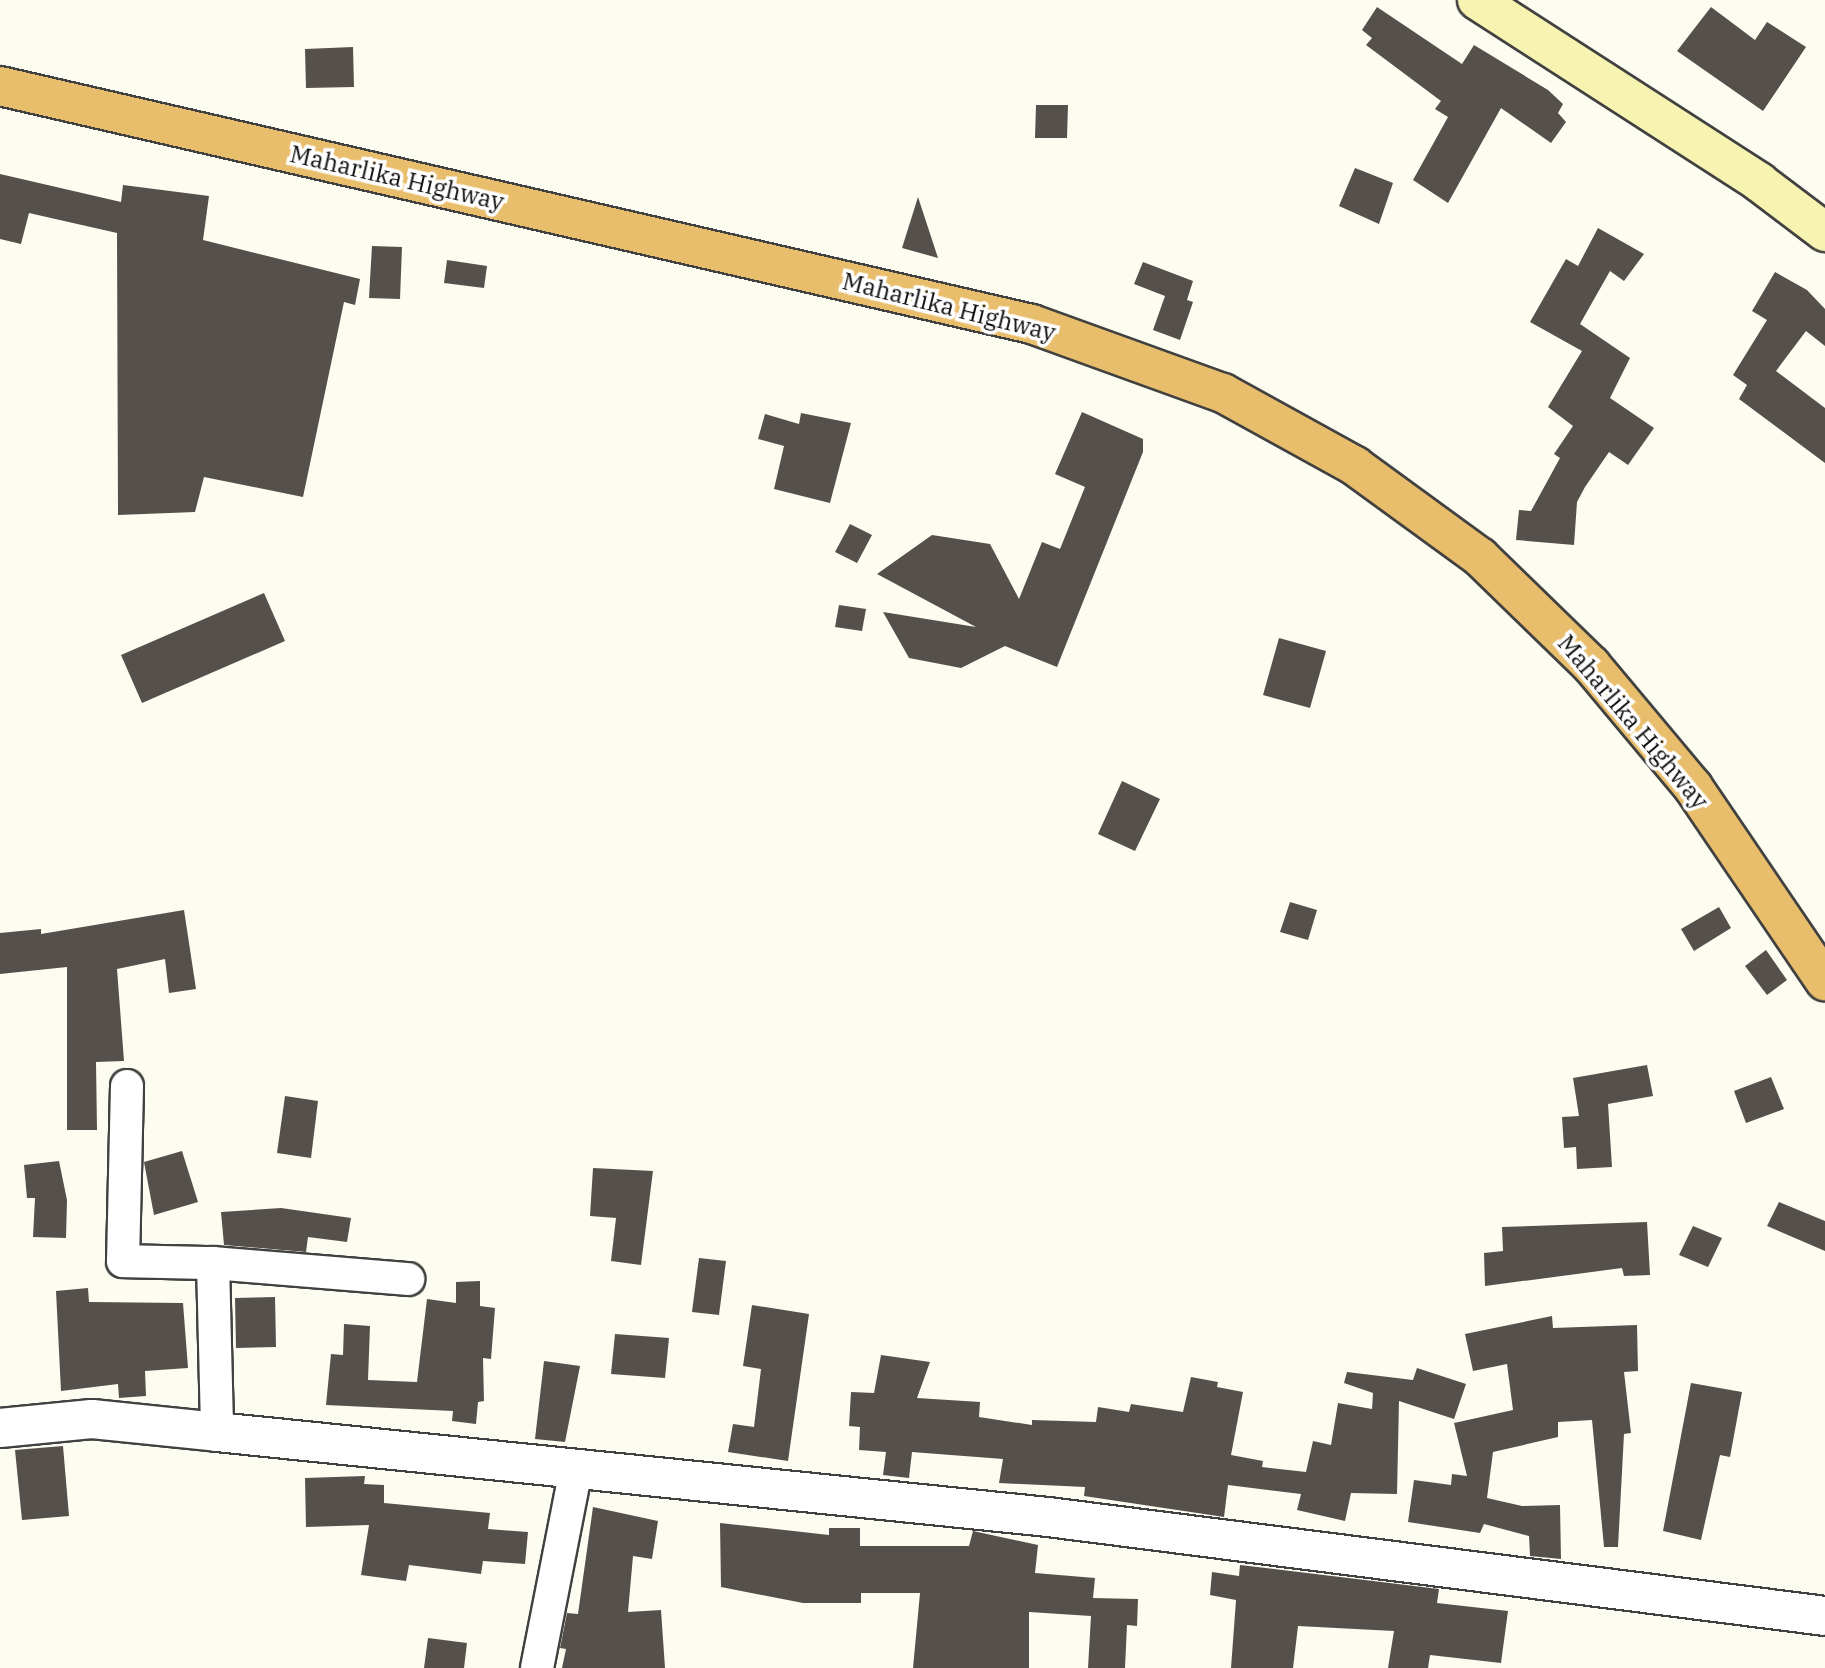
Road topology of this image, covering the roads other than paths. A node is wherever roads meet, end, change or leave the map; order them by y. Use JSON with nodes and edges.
{"nodes":[{"id":1,"x":1477,"y":0,"type":"edge"},
{"id":2,"x":0,"y":86,"type":"edge"},
{"id":3,"x":1825,"y":232,"type":"edge"},
{"id":4,"x":1825,"y":981,"type":"edge"},
{"id":5,"x":127,"y":1086,"type":"dead end"},
{"id":6,"x":213,"y":1263,"type":"junction"},
{"id":7,"x":408,"y":1279,"type":"dead end"},
{"id":8,"x":0,"y":1428,"type":"edge"},
{"id":9,"x":217,"y":1432,"type":"junction"},
{"id":10,"x":576,"y":1469,"type":"junction"},
{"id":11,"x":1825,"y":1616,"type":"edge"},
{"id":12,"x":537,"y":1668,"type":"edge"}],
"edges":[{"from":1,"to":3,"type":"main road"},
{"from":2,"to":4,"type":"highway","name":"Maharlika Highway"},
{"from":5,"to":6,"type":"street"},
{"from":6,"to":7,"type":"street"},
{"from":6,"to":9,"type":"street"},
{"from":8,"to":9,"type":"street"},
{"from":9,"to":10,"type":"street"},
{"from":10,"to":11,"type":"street"},
{"from":10,"to":12,"type":"street"}]}
